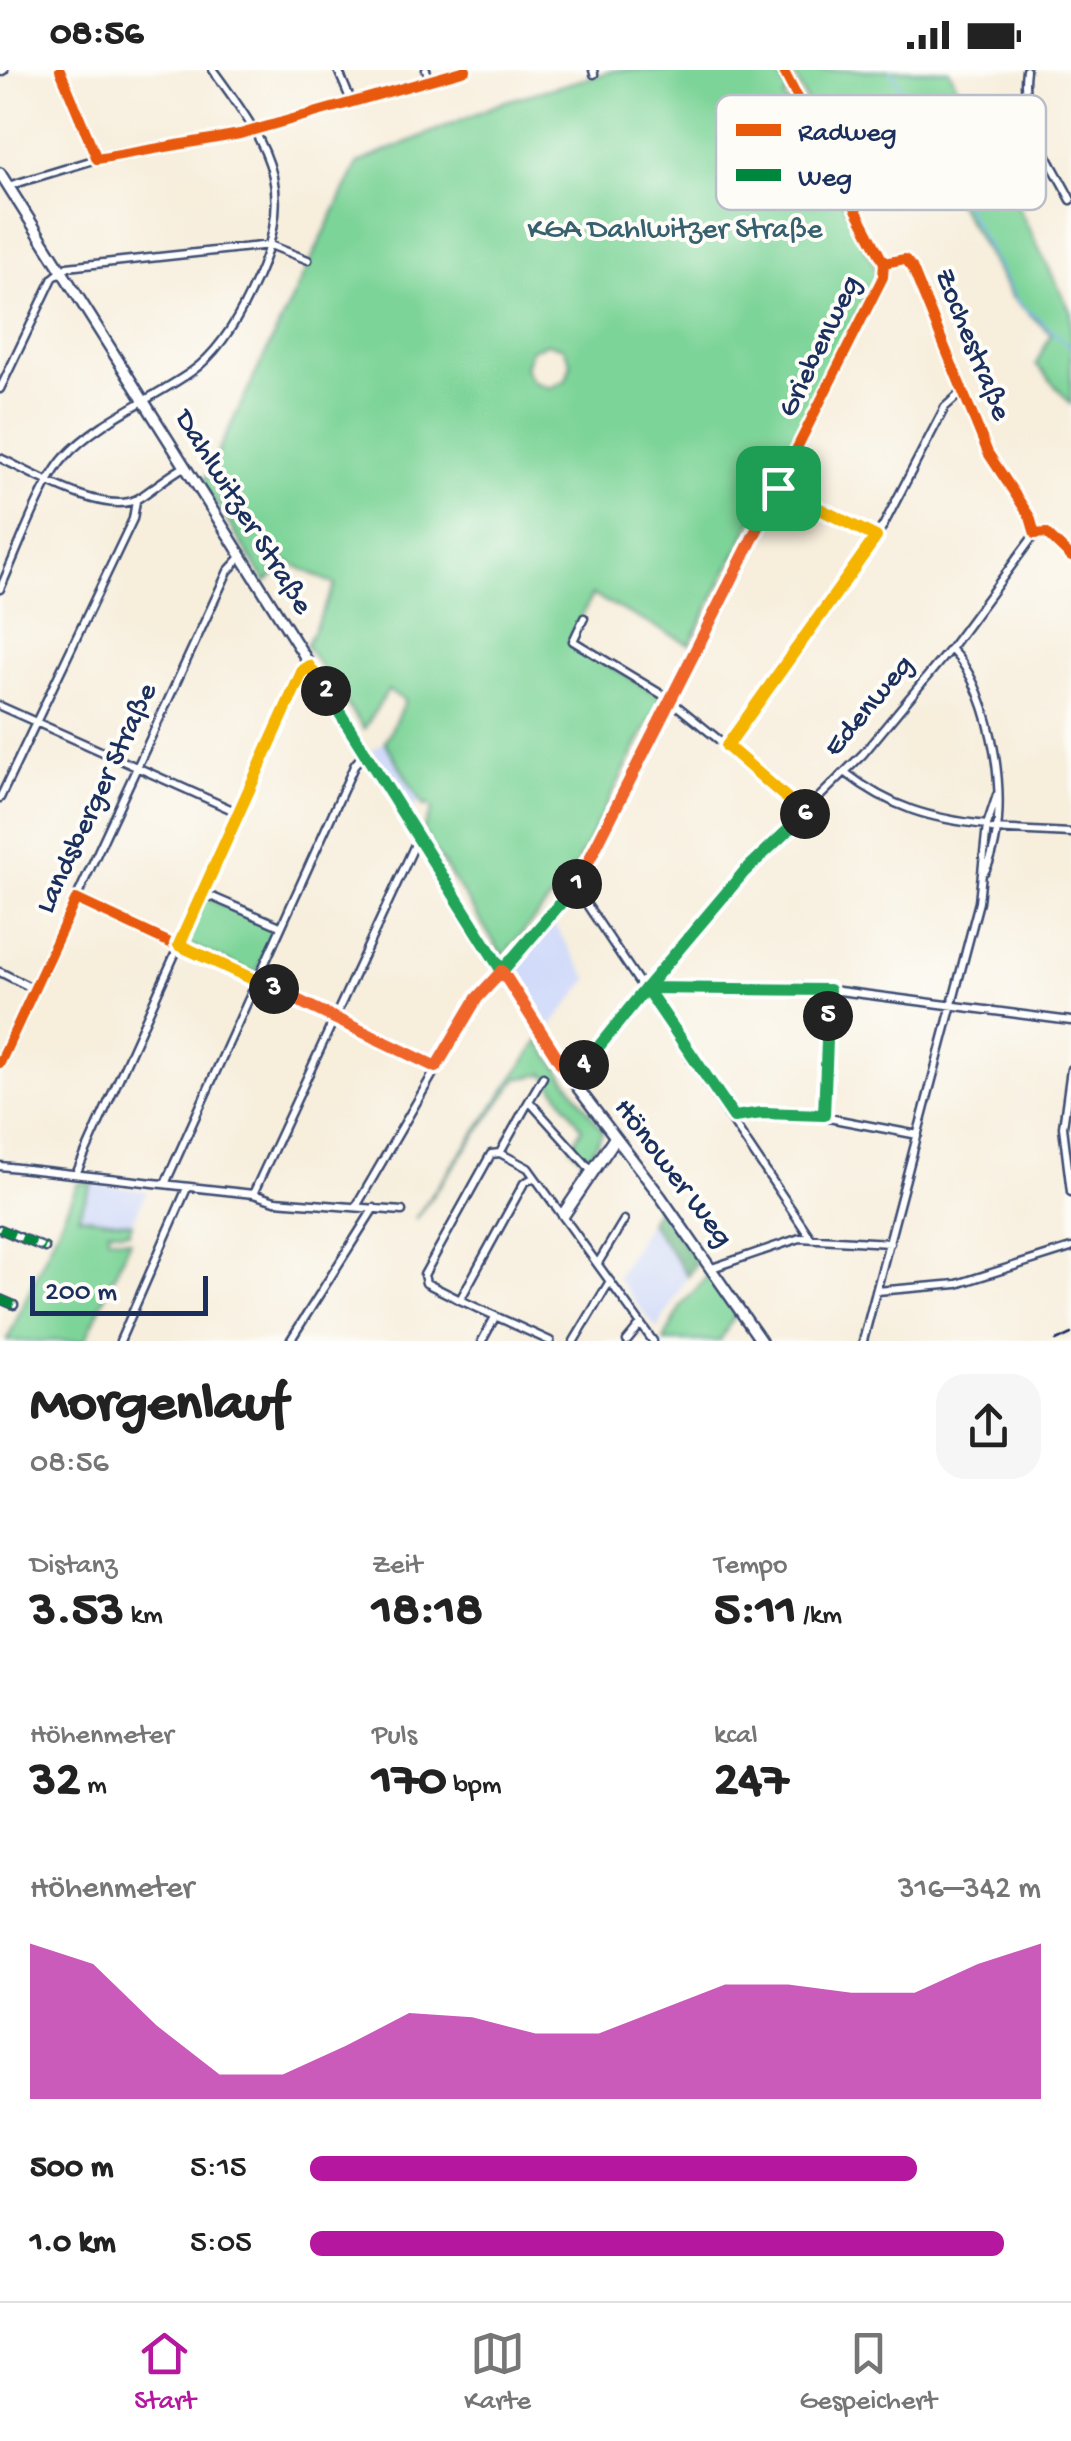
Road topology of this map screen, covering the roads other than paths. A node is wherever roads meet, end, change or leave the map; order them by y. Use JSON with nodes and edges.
{"nodes":[{"id":1,"x":60,"y":70,"type":"edge"},
{"id":2,"x":213,"y":70,"type":"edge"},
{"id":3,"x":338,"y":70,"type":"edge"},
{"id":4,"x":426,"y":70,"type":"edge"},
{"id":5,"x":466,"y":70,"type":"edge"},
{"id":6,"x":783,"y":70,"type":"edge"},
{"id":7,"x":1026,"y":70,"type":"edge"},
{"id":8,"x":430,"y":80,"type":"junction"},
{"id":9,"x":796,"y":95,"type":"edge"},
{"id":10,"x":1024,"y":95,"type":"edge"},
{"id":11,"x":352,"y":103,"type":"junction"},
{"id":12,"x":254,"y":131,"type":"junction"},
{"id":13,"x":1046,"y":151,"type":"edge"},
{"id":14,"x":97,"y":159,"type":"junction"},
{"id":15,"x":0,"y":173,"type":"edge"},
{"id":16,"x":8,"y":186,"type":"junction"},
{"id":17,"x":1071,"y":200,"type":"edge"},
{"id":18,"x":856,"y":210,"type":"edge"},
{"id":19,"x":270,"y":245,"type":"junction"},
{"id":20,"x":308,"y":260,"type":"dead end"},
{"id":21,"x":884,"y":263,"type":"junction"},
{"id":22,"x":60,"y":271,"type":"junction"},
{"id":23,"x":0,"y":389,"type":"edge"},
{"id":24,"x":964,"y":391,"type":"junction"},
{"id":25,"x":143,"y":402,"type":"junction"},
{"id":26,"x":0,"y":458,"type":"edge"},
{"id":27,"x":184,"y":467,"type":"junction"},
{"id":28,"x":51,"y":482,"type":"junction"},
{"id":29,"x":778,"y":488,"type":"junction"},
{"id":30,"x":136,"y":500,"type":"junction"},
{"id":31,"x":1034,"y":534,"type":"junction"},
{"id":32,"x":876,"y":537,"type":"junction"},
{"id":33,"x":240,"y":557,"type":"junction"},
{"id":34,"x":1071,"y":557,"type":"edge"},
{"id":35,"x":0,"y":589,"type":"edge"},
{"id":36,"x":584,"y":618,"type":"dead end"},
{"id":37,"x":950,"y":648,"type":"junction"},
{"id":38,"x":309,"y":666,"type":"junction"},
{"id":39,"x":670,"y":701,"type":"junction"},
{"id":40,"x":0,"y":706,"type":"edge"},
{"id":41,"x":35,"y":722,"type":"junction"},
{"id":42,"x":727,"y":746,"type":"junction"},
{"id":43,"x":365,"y":754,"type":"junction"},
{"id":44,"x":137,"y":770,"type":"junction"},
{"id":45,"x":846,"y":773,"type":"junction"},
{"id":46,"x":0,"y":798,"type":"edge"},
{"id":47,"x":236,"y":812,"type":"junction"},
{"id":48,"x":807,"y":812,"type":"junction"},
{"id":49,"x":990,"y":828,"type":"junction"},
{"id":50,"x":1071,"y":833,"type":"edge"},
{"id":51,"x":418,"y":838,"type":"junction"},
{"id":52,"x":575,"y":886,"type":"junction"},
{"id":53,"x":202,"y":892,"type":"junction"},
{"id":54,"x":76,"y":900,"type":"junction"},
{"id":55,"x":280,"y":926,"type":"junction"},
{"id":56,"x":179,"y":945,"type":"junction"},
{"id":57,"x":502,"y":971,"type":"junction"},
{"id":58,"x":0,"y":972,"type":"edge"},
{"id":59,"x":255,"y":980,"type":"junction"},
{"id":60,"x":34,"y":988,"type":"junction"},
{"id":61,"x":646,"y":988,"type":"junction"},
{"id":62,"x":829,"y":990,"type":"junction"},
{"id":63,"x":952,"y":1006,"type":"junction"},
{"id":64,"x":332,"y":1018,"type":"junction"},
{"id":65,"x":1071,"y":1021,"type":"edge"},
{"id":66,"x":543,"y":1036,"type":"joint"},
{"id":67,"x":0,"y":1063,"type":"edge"},
{"id":68,"x":436,"y":1067,"type":"junction"},
{"id":69,"x":1071,"y":1068,"type":"edge"},
{"id":70,"x":543,"y":1078,"type":"dead end"},
{"id":71,"x":571,"y":1079,"type":"junction"},
{"id":72,"x":530,"y":1101,"type":"junction"},
{"id":73,"x":824,"y":1115,"type":"junction"},
{"id":74,"x":734,"y":1117,"type":"junction"},
{"id":75,"x":918,"y":1135,"type":"junction"},
{"id":76,"x":614,"y":1139,"type":"junction"},
{"id":77,"x":500,"y":1152,"type":"junction"},
{"id":78,"x":0,"y":1166,"type":"edge"},
{"id":79,"x":590,"y":1170,"type":"junction"},
{"id":80,"x":76,"y":1174,"type":"junction"},
{"id":81,"x":534,"y":1178,"type":"junction"},
{"id":82,"x":165,"y":1184,"type":"junction"},
{"id":83,"x":186,"y":1188,"type":"junction"},
{"id":84,"x":1071,"y":1192,"type":"edge"},
{"id":85,"x":253,"y":1194,"type":"junction"},
{"id":86,"x":357,"y":1206,"type":"junction"},
{"id":87,"x":374,"y":1208,"type":"junction"},
{"id":88,"x":402,"y":1212,"type":"dead end"},
{"id":89,"x":563,"y":1216,"type":"junction"},
{"id":90,"x":624,"y":1220,"type":"dead end"},
{"id":91,"x":0,"y":1229,"type":"edge"},
{"id":92,"x":810,"y":1237,"type":"junction"},
{"id":93,"x":890,"y":1242,"type":"junction"},
{"id":94,"x":45,"y":1248,"type":"dead end"},
{"id":95,"x":1071,"y":1248,"type":"edge"},
{"id":96,"x":598,"y":1262,"type":"junction"},
{"id":97,"x":712,"y":1268,"type":"junction"},
{"id":98,"x":610,"y":1281,"type":"junction"},
{"id":99,"x":877,"y":1291,"type":"junction"},
{"id":100,"x":0,"y":1299,"type":"edge"},
{"id":101,"x":460,"y":1300,"type":"junction"},
{"id":102,"x":14,"y":1305,"type":"dead end"},
{"id":103,"x":494,"y":1319,"type":"junction"},
{"id":104,"x":640,"y":1324,"type":"junction"},
{"id":105,"x":120,"y":1341,"type":"edge"},
{"id":106,"x":290,"y":1341,"type":"edge"},
{"id":107,"x":482,"y":1341,"type":"edge"},
{"id":108,"x":550,"y":1341,"type":"edge"},
{"id":109,"x":574,"y":1341,"type":"edge"},
{"id":110,"x":627,"y":1341,"type":"edge"},
{"id":111,"x":653,"y":1341,"type":"edge"},
{"id":112,"x":761,"y":1341,"type":"edge"},
{"id":113,"x":864,"y":1341,"type":"edge"}],
"edges":[{"from":1,"to":14,"type":"street"},
{"from":2,"to":12,"type":"street"},
{"from":3,"to":11,"type":"street"},
{"from":4,"to":8,"type":"street"},
{"from":5,"to":8,"type":"street"},
{"from":6,"to":9,"type":"street","name":"Zochestraße"},
{"from":7,"to":10,"type":"street"},
{"from":8,"to":11,"type":"street"},
{"from":11,"to":12,"type":"street"},
{"from":12,"to":14,"type":"street"},
{"from":12,"to":19,"type":"street"},
{"from":13,"to":17,"type":"street"},
{"from":14,"to":16,"type":"street"},
{"from":15,"to":16,"type":"main road","name":"Dahlwitzer Straße"},
{"from":16,"to":22,"type":"main road","name":"Dahlwitzer Straße"},
{"from":18,"to":21,"type":"street","name":"Zochestraße"},
{"from":19,"to":20,"type":"street"},
{"from":19,"to":22,"type":"street"},
{"from":19,"to":25,"type":"street"},
{"from":21,"to":24,"type":"street","name":"Zochestraße"},
{"from":21,"to":29,"type":"street","name":"Griebenweg"},
{"from":22,"to":23,"type":"street"},
{"from":22,"to":25,"type":"main road","name":"Dahlwitzer Straße"},
{"from":24,"to":31,"type":"street","name":"Zochestraße"},
{"from":24,"to":32,"type":"street"},
{"from":25,"to":27,"type":"main road","name":"Dahlwitzer Straße"},
{"from":25,"to":28,"type":"street"},
{"from":26,"to":28,"type":"street"},
{"from":27,"to":30,"type":"street"},
{"from":27,"to":33,"type":"main road","name":"Dahlwitzer Straße"},
{"from":28,"to":30,"type":"street"},
{"from":28,"to":35,"type":"street"},
{"from":29,"to":32,"type":"street"},
{"from":29,"to":39,"type":"street","name":"Griebenweg"},
{"from":30,"to":41,"type":"street"},
{"from":31,"to":34,"type":"street"},
{"from":31,"to":37,"type":"street","name":"Edenweg"},
{"from":32,"to":42,"type":"street"},
{"from":33,"to":38,"type":"main road","name":"Dahlwitzer Straße"},
{"from":33,"to":44,"type":"street","name":"Landsberger Straße"},
{"from":36,"to":39,"type":"street"},
{"from":37,"to":45,"type":"street","name":"Edenweg"},
{"from":37,"to":49,"type":"street"},
{"from":38,"to":43,"type":"main road","name":"Dahlwitzer Straße"},
{"from":38,"to":47,"type":"street"},
{"from":39,"to":42,"type":"street"},
{"from":39,"to":52,"type":"street","name":"Griebenweg"},
{"from":40,"to":41,"type":"street"},
{"from":41,"to":44,"type":"street"},
{"from":41,"to":46,"type":"street"},
{"from":42,"to":48,"type":"street"},
{"from":43,"to":51,"type":"main road","name":"Dahlwitzer Straße"},
{"from":43,"to":55,"type":"street"},
{"from":44,"to":47,"type":"street"},
{"from":44,"to":54,"type":"street","name":"Landsberger Straße"},
{"from":45,"to":48,"type":"street","name":"Edenweg"},
{"from":45,"to":49,"type":"street"},
{"from":47,"to":53,"type":"street"},
{"from":48,"to":61,"type":"street","name":"Edenweg"},
{"from":49,"to":50,"type":"street"},
{"from":49,"to":63,"type":"street"},
{"from":51,"to":57,"type":"main road","name":"Dahlwitzer Straße"},
{"from":51,"to":64,"type":"street"},
{"from":52,"to":57,"type":"street","name":"Griebenweg"},
{"from":52,"to":61,"type":"street"},
{"from":53,"to":55,"type":"street"},
{"from":53,"to":56,"type":"street"},
{"from":54,"to":56,"type":"street"},
{"from":54,"to":60,"type":"street","name":"Landsberger Straße"},
{"from":55,"to":59,"type":"street"},
{"from":56,"to":59,"type":"street"},
{"from":56,"to":80,"type":"street"},
{"from":57,"to":66,"type":"main road","name":"Dahlwitzer Straße"},
{"from":57,"to":68,"type":"street","name":"Griebenweg"},
{"from":58,"to":60,"type":"street"},
{"from":59,"to":64,"type":"street"},
{"from":59,"to":82,"type":"street"},
{"from":60,"to":67,"type":"street","name":"Landsberger Straße"},
{"from":61,"to":62,"type":"street"},
{"from":61,"to":71,"type":"street","name":"Edenweg"},
{"from":61,"to":74,"type":"street"},
{"from":62,"to":63,"type":"street"},
{"from":62,"to":73,"type":"street"},
{"from":63,"to":65,"type":"street"},
{"from":63,"to":75,"type":"street"},
{"from":64,"to":68,"type":"street"},
{"from":64,"to":85,"type":"street"},
{"from":66,"to":71,"type":"main road","name":"Hönower Weg"},
{"from":68,"to":86,"type":"street","name":"Griebenweg"},
{"from":69,"to":84,"type":"street"},
{"from":70,"to":72,"type":"street"},
{"from":71,"to":76,"type":"main road","name":"Hönower Weg"},
{"from":72,"to":77,"type":"street"},
{"from":72,"to":79,"type":"street"},
{"from":73,"to":74,"type":"street"},
{"from":73,"to":75,"type":"street"},
{"from":74,"to":92,"type":"street"},
{"from":75,"to":93,"type":"street"},
{"from":76,"to":79,"type":"street"},
{"from":76,"to":89,"type":"street"},
{"from":76,"to":97,"type":"main road","name":"Hönower Weg"},
{"from":77,"to":81,"type":"street"},
{"from":77,"to":101,"type":"street"},
{"from":78,"to":80,"type":"street"},
{"from":79,"to":89,"type":"street"},
{"from":80,"to":82,"type":"street"},
{"from":81,"to":89,"type":"street"},
{"from":81,"to":101,"type":"street"},
{"from":82,"to":83,"type":"street"},
{"from":83,"to":85,"type":"street"},
{"from":83,"to":105,"type":"street"},
{"from":85,"to":86,"type":"street"},
{"from":86,"to":87,"type":"street"},
{"from":87,"to":88,"type":"street"},
{"from":87,"to":106,"type":"street"},
{"from":89,"to":96,"type":"street"},
{"from":90,"to":96,"type":"street"},
{"from":91,"to":94,"type":"street"},
{"from":92,"to":93,"type":"street"},
{"from":92,"to":97,"type":"street"},
{"from":93,"to":99,"type":"street"},
{"from":95,"to":99,"type":"street"},
{"from":96,"to":98,"type":"street"},
{"from":97,"to":112,"type":"main road","name":"Hönower Weg"},
{"from":98,"to":104,"type":"street"},
{"from":98,"to":109,"type":"street"},
{"from":99,"to":113,"type":"street"},
{"from":100,"to":102,"type":"street"},
{"from":101,"to":103,"type":"street"},
{"from":103,"to":107,"type":"street"},
{"from":103,"to":108,"type":"street"},
{"from":104,"to":110,"type":"street"},
{"from":104,"to":111,"type":"street"}]}
